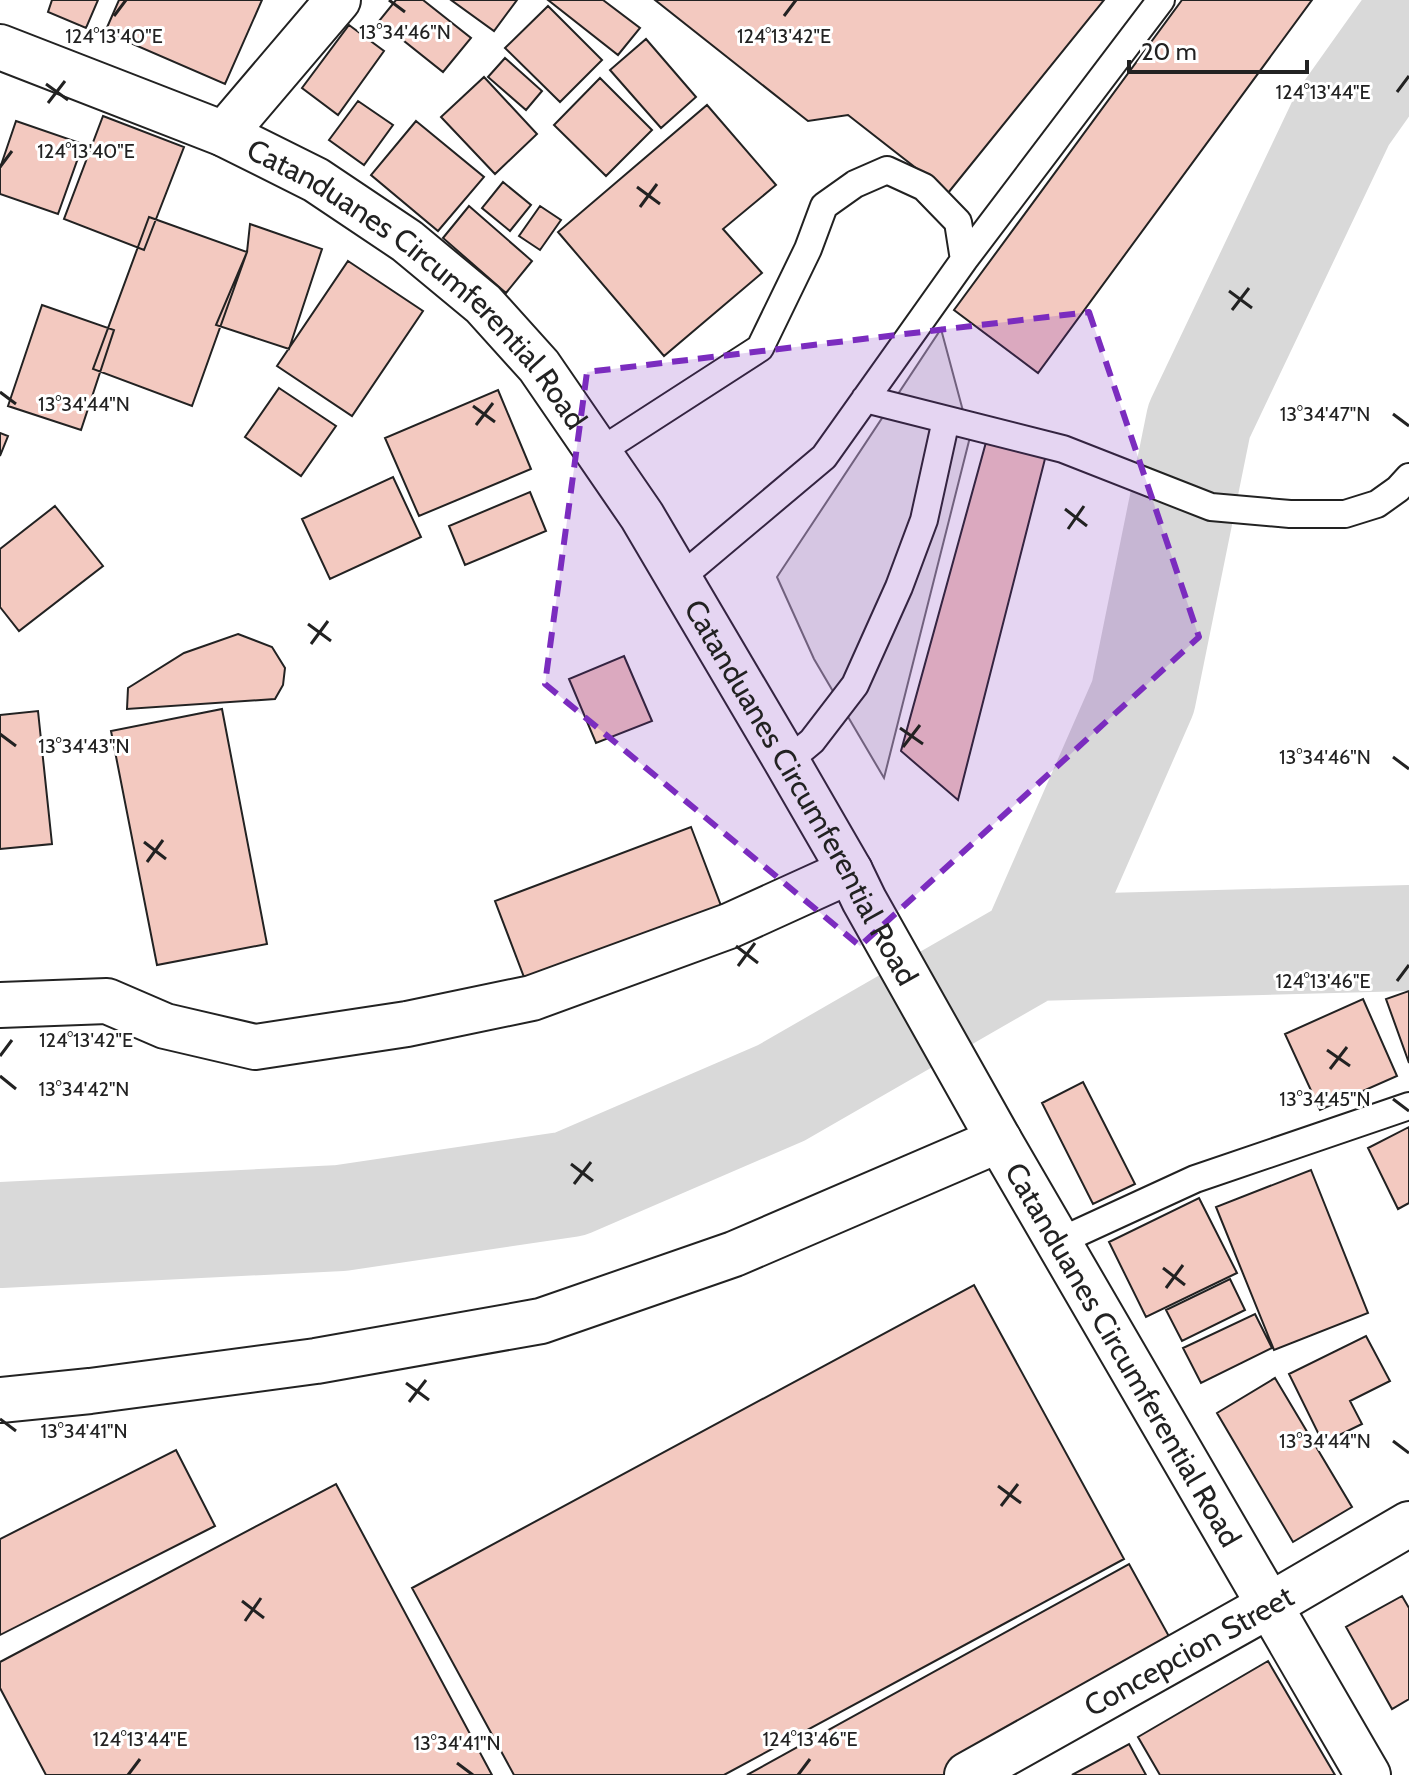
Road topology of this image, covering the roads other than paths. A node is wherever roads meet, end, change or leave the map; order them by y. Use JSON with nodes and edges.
{"nodes":[{"id":1,"x":338,"y":0,"type":"edge"},
{"id":2,"x":1161,"y":0,"type":"edge"},
{"id":3,"x":0,"y":47,"type":"edge"},
{"id":4,"x":224,"y":134,"type":"junction"},
{"id":5,"x":964,"y":260,"type":"junction"},
{"id":6,"x":865,"y":399,"type":"junction"},
{"id":7,"x":946,"y":420,"type":"junction"},
{"id":8,"x":599,"y":452,"type":"junction"},
{"id":9,"x":1409,"y":477,"type":"edge"},
{"id":10,"x":679,"y":579,"type":"junction"},
{"id":11,"x":787,"y":762,"type":"junction"},
{"id":12,"x":857,"y":885,"type":"junction"},
{"id":13,"x":0,"y":1005,"type":"edge"},
{"id":14,"x":1409,"y":1106,"type":"edge"},
{"id":15,"x":999,"y":1140,"type":"junction"},
{"id":16,"x":1058,"y":1242,"type":"junction"},
{"id":17,"x":0,"y":1400,"type":"edge"},
{"id":18,"x":1409,"y":1524,"type":"edge"},
{"id":19,"x":1270,"y":1605,"type":"junction"},
{"id":20,"x":967,"y":1775,"type":"edge"},
{"id":21,"x":1368,"y":1775,"type":"edge"}],
"edges":[{"from":1,"to":4,"type":"main road"},
{"from":2,"to":5,"type":"lane"},
{"from":3,"to":4,"type":"main road","name":"Catanduanes Circumferential Road"},
{"from":4,"to":8,"type":"main road","name":"Catanduanes Circumferential Road"},
{"from":5,"to":6,"type":"lane"},
{"from":5,"to":8,"type":"lane"},
{"from":6,"to":7,"type":"lane"},
{"from":6,"to":10,"type":"lane"},
{"from":7,"to":9,"type":"lane"},
{"from":7,"to":11,"type":"lane"},
{"from":8,"to":10,"type":"main road","name":"Catanduanes Circumferential Road"},
{"from":10,"to":11,"type":"main road","name":"Catanduanes Circumferential Road"},
{"from":11,"to":12,"type":"main road","name":"Catanduanes Circumferential Road"},
{"from":12,"to":13,"type":"main road"},
{"from":12,"to":15,"type":"main road","name":"Catanduanes Circumferential Road"},
{"from":14,"to":16,"type":"lane"},
{"from":15,"to":16,"type":"main road","name":"Catanduanes Circumferential Road"},
{"from":15,"to":17,"type":"main road"},
{"from":16,"to":19,"type":"main road","name":"Catanduanes Circumferential Road"},
{"from":18,"to":19,"type":"main road","name":"Concepcion Street"},
{"from":19,"to":20,"type":"main road","name":"Concepcion Street"},
{"from":19,"to":21,"type":"main road","name":"Catanduanes Circumferential Road"}]}
